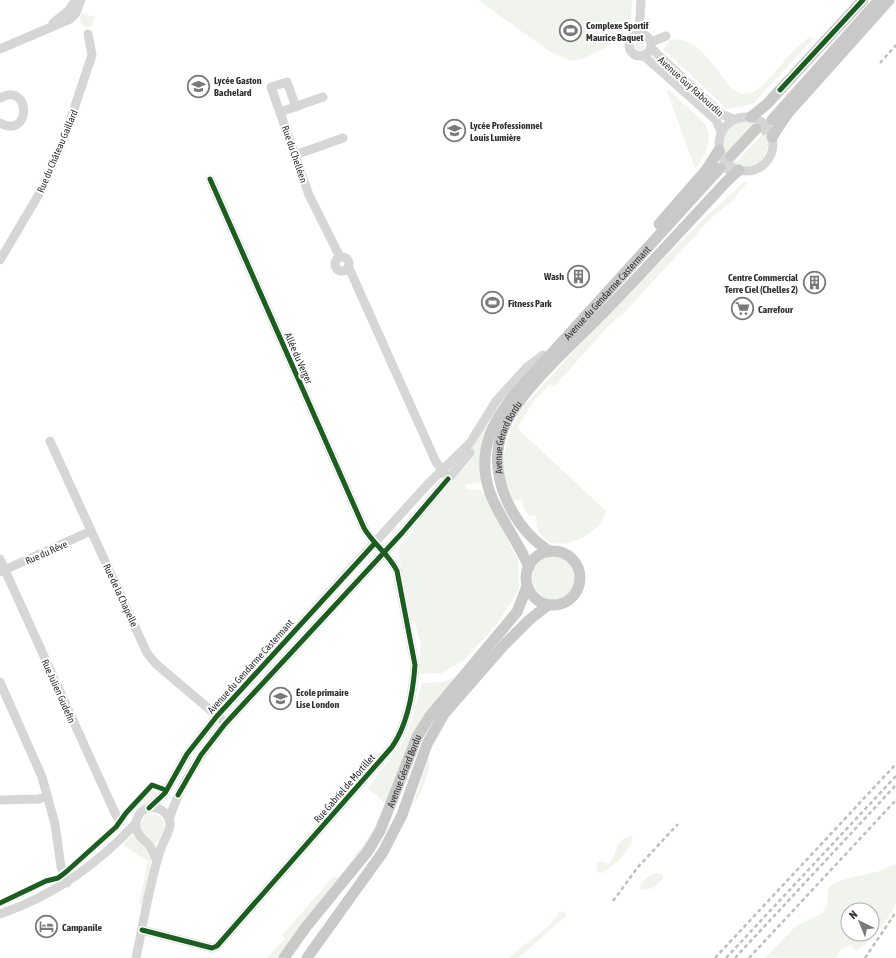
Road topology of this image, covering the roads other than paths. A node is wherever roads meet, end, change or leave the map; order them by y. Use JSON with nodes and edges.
{"nodes":[{"id":1,"x":76,"y":0,"type":"edge"},
{"id":2,"x":81,"y":0,"type":"edge"},
{"id":3,"x":641,"y":0,"type":"edge"},
{"id":4,"x":863,"y":0,"type":"edge"},
{"id":5,"x":873,"y":0,"type":"edge"},
{"id":6,"x":879,"y":0,"type":"edge"},
{"id":7,"x":889,"y":0,"type":"edge"},
{"id":8,"x":50,"y":26,"type":"junction"},
{"id":9,"x":88,"y":34,"type":"dead end"},
{"id":10,"x":638,"y":34,"type":"junction"},
{"id":11,"x":666,"y":36,"type":"dead end"},
{"id":12,"x":651,"y":45,"type":"junction"},
{"id":13,"x":0,"y":49,"type":"edge"},
{"id":14,"x":644,"y":56,"type":"junction"},
{"id":15,"x":323,"y":97,"type":"dead end"},
{"id":16,"x":0,"y":98,"type":"edge"},
{"id":17,"x":296,"y":107,"type":"junction"},
{"id":18,"x":280,"y":112,"type":"junction"},
{"id":19,"x":752,"y":117,"type":"junction"},
{"id":20,"x":733,"y":119,"type":"junction"},
{"id":21,"x":0,"y":123,"type":"edge"},
{"id":22,"x":758,"y":130,"type":"tunnel mouth"},
{"id":23,"x":721,"y":132,"type":"junction"},
{"id":24,"x":772,"y":137,"type":"junction"},
{"id":25,"x":343,"y":138,"type":"dead end"},
{"id":26,"x":719,"y":150,"type":"junction"},
{"id":27,"x":295,"y":155,"type":"junction"},
{"id":28,"x":735,"y":162,"type":"junction"},
{"id":29,"x":210,"y":178,"type":"dead end"},
{"id":30,"x":0,"y":260,"type":"edge"},
{"id":31,"x":543,"y":355,"type":"junction"},
{"id":32,"x":550,"y":367,"type":"junction"},
{"id":33,"x":497,"y":419,"type":"junction"},
{"id":34,"x":50,"y":441,"type":"dead end"},
{"id":35,"x":470,"y":453,"type":"dead end"},
{"id":36,"x":445,"y":472,"type":"junction"},
{"id":37,"x":92,"y":531,"type":"junction"},
{"id":38,"x":375,"y":543,"type":"junction"},
{"id":39,"x":549,"y":551,"type":"junction"},
{"id":40,"x":384,"y":552,"type":"junction"},
{"id":41,"x":0,"y":559,"type":"edge"},
{"id":42,"x":529,"y":566,"type":"junction"},
{"id":43,"x":2,"y":571,"type":"edge"},
{"id":44,"x":527,"y":586,"type":"junction"},
{"id":45,"x":340,"y":598,"type":"junction"},
{"id":46,"x":548,"y":605,"type":"junction"},
{"id":47,"x":0,"y":682,"type":"edge"},
{"id":48,"x":217,"y":716,"type":"junction"},
{"id":49,"x":225,"y":724,"type":"junction"},
{"id":50,"x":48,"y":796,"type":"junction"},
{"id":51,"x":0,"y":800,"type":"edge"},
{"id":52,"x":149,"y":808,"type":"junction"},
{"id":53,"x":169,"y":820,"type":"junction"},
{"id":54,"x":136,"y":821,"type":"junction"},
{"id":55,"x":120,"y":822,"type":"junction"},
{"id":56,"x":119,"y":842,"type":"junction"},
{"id":57,"x":157,"y":862,"type":"junction"},
{"id":58,"x":372,"y":867,"type":"junction"},
{"id":59,"x":67,"y":883,"type":"junction"},
{"id":60,"x":0,"y":914,"type":"edge"},
{"id":61,"x":142,"y":930,"type":"junction"},
{"id":62,"x":136,"y":958,"type":"edge"},
{"id":63,"x":284,"y":958,"type":"edge"},
{"id":64,"x":301,"y":958,"type":"edge"},
{"id":65,"x":306,"y":958,"type":"edge"}],
"edges":[{"from":1,"to":8,"type":"street"},
{"from":2,"to":8,"type":"street"},
{"from":3,"to":10,"type":"street"},
{"from":4,"to":19,"type":"main road"},
{"from":5,"to":6,"type":"main road"},
{"from":7,"to":24,"type":"main road"},
{"from":8,"to":13,"type":"street"},
{"from":9,"to":30,"type":"street","name":"Rue du Château Gaillard"},
{"from":10,"to":12,"type":"street"},
{"from":10,"to":14,"type":"street"},
{"from":11,"to":12,"type":"street"},
{"from":12,"to":14,"type":"street"},
{"from":12,"to":20,"type":"street","name":"Avenue Guy Rabourdin"},
{"from":14,"to":23,"type":"street","name":"Avenue Guy Rabourdin"},
{"from":15,"to":17,"type":"street"},
{"from":16,"to":21,"type":"street"},
{"from":17,"to":18,"type":"street"},
{"from":17,"to":18,"type":"street","name":"Rue du Chelléen"},
{"from":18,"to":27,"type":"street","name":"Rue du Chelléen"},
{"from":19,"to":20,"type":"street"},
{"from":19,"to":24,"type":"street"},
{"from":20,"to":23,"type":"street"},
{"from":22,"to":28,"type":"main road"},
{"from":23,"to":26,"type":"street"},
{"from":24,"to":28,"type":"street"},
{"from":25,"to":27,"type":"street"},
{"from":26,"to":28,"type":"street"},
{"from":26,"to":31,"type":"main road"},
{"from":27,"to":36,"type":"street","name":"Rue du Chelléen"},
{"from":28,"to":32,"type":"main road"},
{"from":29,"to":38,"type":"street","name":"Allée du Verger"},
{"from":31,"to":33,"type":"main road"},
{"from":31,"to":36,"type":"street","name":"Avenue du Gendarme Castermant"},
{"from":32,"to":33,"type":"main road","name":"Avenue du Gendarme Castermant"},
{"from":32,"to":39,"type":"main road","name":"Avenue Gérard Bordu"},
{"from":33,"to":42,"type":"main road","name":"Avenue Gérard Bordu"},
{"from":34,"to":37,"type":"street","name":"Rue de la Chapelle"},
{"from":35,"to":36,"type":"street"},
{"from":36,"to":38,"type":"street","name":"Avenue du Gendarme Castermant"},
{"from":36,"to":40,"type":"street","name":"Avenue du Gendarme Castermant"},
{"from":37,"to":43,"type":"street","name":"Rue du Rêve"},
{"from":37,"to":48,"type":"street","name":"Rue de la Chapelle"},
{"from":38,"to":40,"type":"street","name":"Rue Gabriel de Mortillet"},
{"from":38,"to":45,"type":"street"},
{"from":38,"to":48,"type":"street","name":"Avenue du Gendarme Castermant"},
{"from":39,"to":42,"type":"main road"},
{"from":39,"to":46,"type":"main road","name":"Avenue Gérard Bordu"},
{"from":40,"to":45,"type":"street","name":"Avenue du Gendarme Castermant"},
{"from":40,"to":61,"type":"street","name":"Rue Gabriel de Mortillet"},
{"from":41,"to":43,"type":"street","name":"Rue Julien Gudefin"},
{"from":42,"to":44,"type":"main road","name":"Avenue Gérard Bordu"},
{"from":43,"to":55,"type":"street","name":"Rue Julien Gudefin"},
{"from":44,"to":46,"type":"main road"},
{"from":44,"to":63,"type":"main road","name":"Avenue Gérard Bordu"},
{"from":45,"to":49,"type":"street","name":"Avenue du Gendarme Castermant"},
{"from":46,"to":58,"type":"main road","name":"Avenue Gérard Bordu"},
{"from":47,"to":50,"type":"street"},
{"from":48,"to":49,"type":"street","name":"Rue de la Chapelle"},
{"from":48,"to":52,"type":"street","name":"Avenue du Gendarme Castermant"},
{"from":49,"to":53,"type":"street","name":"Avenue du Gendarme Castermant"},
{"from":50,"to":51,"type":"street"},
{"from":50,"to":59,"type":"street"},
{"from":52,"to":53,"type":"street"},
{"from":52,"to":54,"type":"street","name":"Avenue du Gendarme Castermant"},
{"from":53,"to":57,"type":"street","name":"Avenue du Gendarme Castermant"},
{"from":54,"to":55,"type":"street"},
{"from":54,"to":56,"type":"street"},
{"from":54,"to":57,"type":"street"},
{"from":55,"to":56,"type":"street"},
{"from":56,"to":59,"type":"street"},
{"from":57,"to":61,"type":"street","name":"Avenue du Gendarme Castermant"},
{"from":58,"to":64,"type":"main road"},
{"from":58,"to":65,"type":"main road"},
{"from":59,"to":60,"type":"street"},
{"from":61,"to":62,"type":"street","name":"Avenue du Gendarme Castermant"}]}
